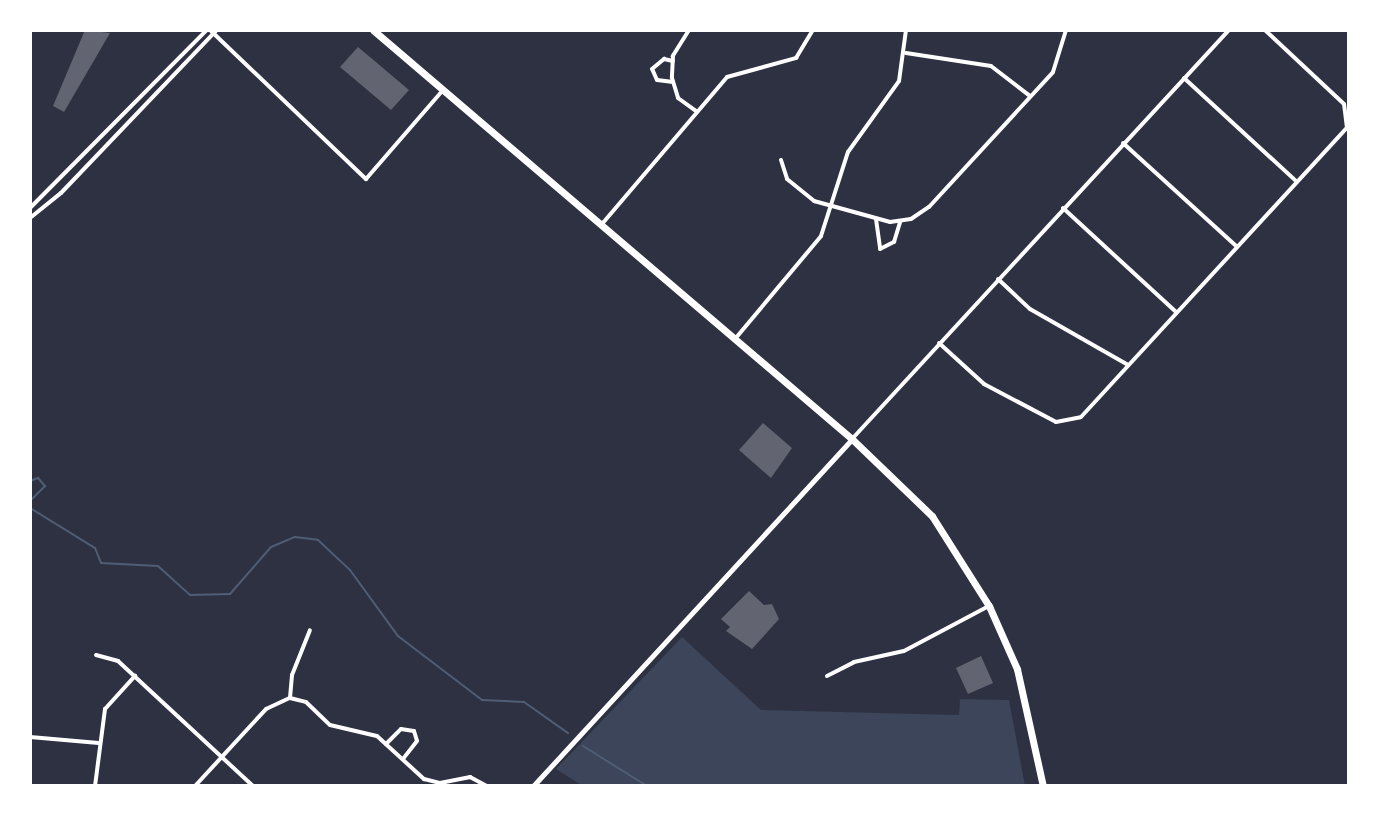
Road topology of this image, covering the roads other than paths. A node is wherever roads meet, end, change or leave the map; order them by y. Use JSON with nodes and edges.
{"nodes":[{"id":1,"x":373,"y":30,"type":"edge"},
{"id":2,"x":689,"y":30,"type":"edge"},
{"id":3,"x":813,"y":30,"type":"edge"},
{"id":4,"x":906,"y":30,"type":"edge"},
{"id":5,"x":1066,"y":30,"type":"edge"},
{"id":6,"x":1229,"y":30,"type":"edge"},
{"id":7,"x":1265,"y":30,"type":"edge"},
{"id":8,"x":212,"y":31,"type":"edge"},
{"id":9,"x":906,"y":53,"type":"junction"},
{"id":10,"x":673,"y":61,"type":"junction"},
{"id":11,"x":1184,"y":78,"type":"junction"},
{"id":12,"x":673,"y":82,"type":"junction"},
{"id":13,"x":443,"y":90,"type":"junction"},
{"id":14,"x":1030,"y":96,"type":"junction"},
{"id":15,"x":696,"y":111,"type":"junction"},
{"id":16,"x":1123,"y":143,"type":"junction"},
{"id":17,"x":781,"y":160,"type":"dead end"},
{"id":18,"x":1296,"y":181,"type":"junction"},
{"id":19,"x":30,"y":208,"type":"edge"},
{"id":20,"x":1062,"y":208,"type":"junction"},
{"id":21,"x":832,"y":209,"type":"junction"},
{"id":22,"x":30,"y":218,"type":"edge"},
{"id":23,"x":876,"y":219,"type":"junction"},
{"id":24,"x":900,"y":221,"type":"junction"},
{"id":25,"x":602,"y":224,"type":"junction"},
{"id":26,"x":1236,"y":246,"type":"junction"},
{"id":27,"x":998,"y":279,"type":"junction"},
{"id":28,"x":1176,"y":312,"type":"junction"},
{"id":29,"x":733,"y":341,"type":"junction"},
{"id":30,"x":939,"y":343,"type":"junction"},
{"id":31,"x":1128,"y":365,"type":"junction"},
{"id":32,"x":852,"y":439,"type":"junction"},
{"id":33,"x":989,"y":606,"type":"junction"},
{"id":34,"x":310,"y":630,"type":"dead end"},
{"id":35,"x":96,"y":655,"type":"dead end"},
{"id":36,"x":135,"y":676,"type":"junction"},
{"id":37,"x":827,"y":676,"type":"dead end"},
{"id":38,"x":290,"y":698,"type":"junction"},
{"id":39,"x":30,"y":737,"type":"edge"},
{"id":40,"x":100,"y":744,"type":"junction"},
{"id":41,"x":386,"y":744,"type":"junction"},
{"id":42,"x":222,"y":756,"type":"junction"},
{"id":43,"x":403,"y":759,"type":"junction"},
{"id":44,"x":95,"y":786,"type":"edge"},
{"id":45,"x":195,"y":786,"type":"edge"},
{"id":46,"x":253,"y":786,"type":"edge"},
{"id":47,"x":487,"y":786,"type":"edge"},
{"id":48,"x":533,"y":786,"type":"edge"},
{"id":49,"x":1043,"y":786,"type":"edge"}],
"edges":[{"from":1,"to":13,"type":"main road"},
{"from":2,"to":10,"type":"street"},
{"from":3,"to":15,"type":"street"},
{"from":4,"to":9,"type":"street"},
{"from":5,"to":14,"type":"street"},
{"from":6,"to":11,"type":"street"},
{"from":7,"to":18,"type":"street"},
{"from":8,"to":13,"type":"street"},
{"from":8,"to":19,"type":"street"},
{"from":8,"to":22,"type":"street"},
{"from":9,"to":14,"type":"street"},
{"from":9,"to":21,"type":"street"},
{"from":10,"to":12,"type":"street"},
{"from":10,"to":12,"type":"street"},
{"from":11,"to":16,"type":"street"},
{"from":11,"to":18,"type":"street"},
{"from":12,"to":15,"type":"street"},
{"from":13,"to":25,"type":"main road"},
{"from":14,"to":24,"type":"street"},
{"from":15,"to":25,"type":"street"},
{"from":16,"to":20,"type":"street"},
{"from":16,"to":26,"type":"street"},
{"from":17,"to":21,"type":"street"},
{"from":18,"to":26,"type":"street"},
{"from":20,"to":27,"type":"street"},
{"from":20,"to":28,"type":"street"},
{"from":21,"to":23,"type":"street"},
{"from":21,"to":29,"type":"street"},
{"from":23,"to":24,"type":"street"},
{"from":23,"to":24,"type":"street"},
{"from":25,"to":29,"type":"main road"},
{"from":26,"to":28,"type":"street"},
{"from":27,"to":30,"type":"street"},
{"from":27,"to":31,"type":"street"},
{"from":28,"to":31,"type":"street"},
{"from":29,"to":32,"type":"main road"},
{"from":30,"to":31,"type":"street"},
{"from":30,"to":32,"type":"street"},
{"from":32,"to":33,"type":"main road"},
{"from":32,"to":48,"type":"street"},
{"from":33,"to":37,"type":"street"},
{"from":33,"to":49,"type":"main road"},
{"from":34,"to":38,"type":"street"},
{"from":35,"to":36,"type":"street"},
{"from":36,"to":40,"type":"street"},
{"from":36,"to":42,"type":"street"},
{"from":38,"to":41,"type":"street"},
{"from":38,"to":42,"type":"street"},
{"from":39,"to":40,"type":"street"},
{"from":40,"to":44,"type":"street"},
{"from":41,"to":43,"type":"street"},
{"from":41,"to":43,"type":"street"},
{"from":42,"to":45,"type":"street"},
{"from":42,"to":46,"type":"street"},
{"from":43,"to":47,"type":"street"}]}
